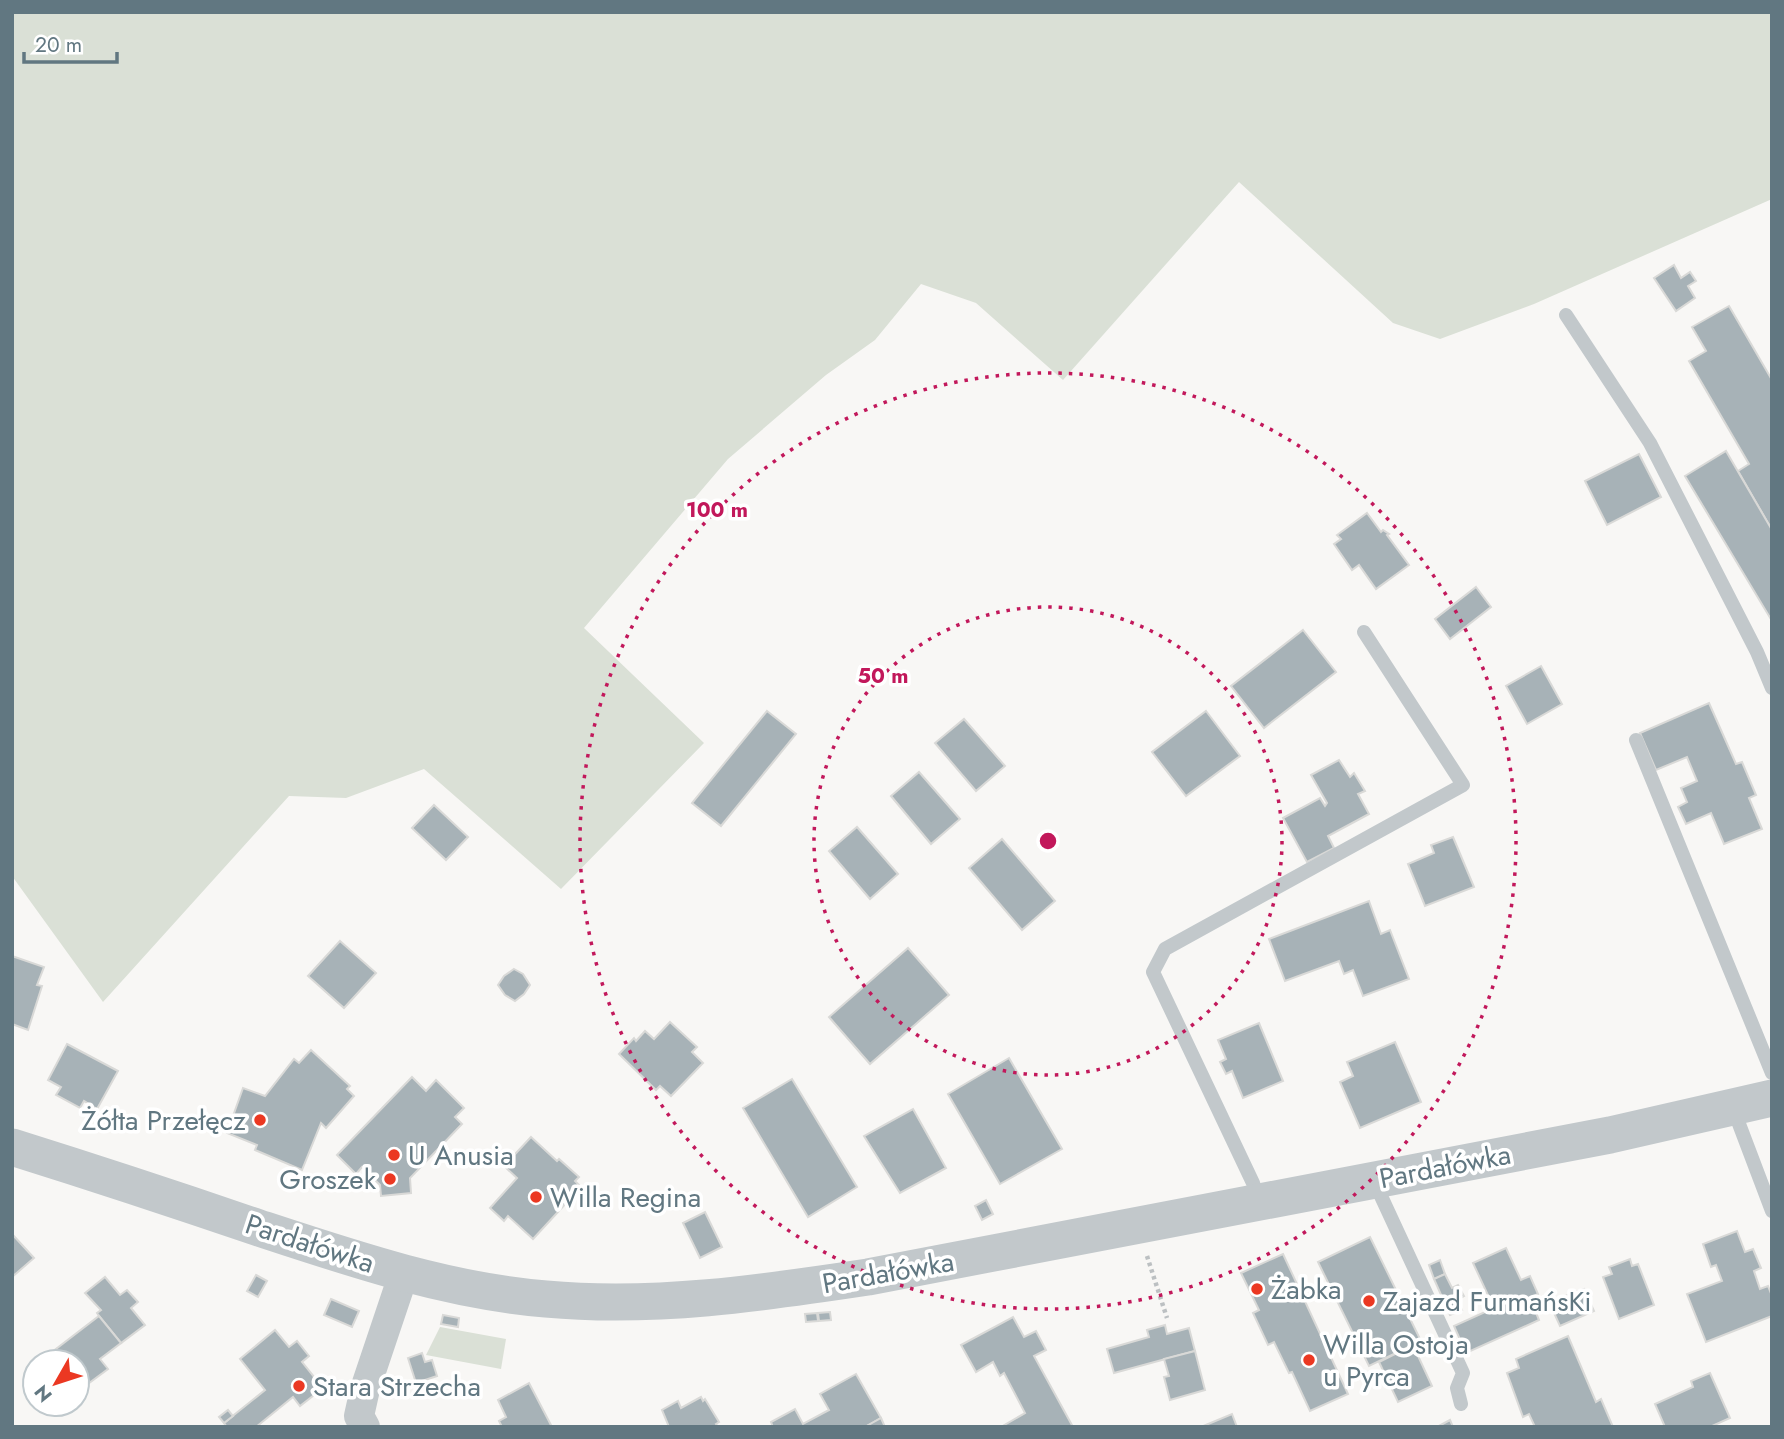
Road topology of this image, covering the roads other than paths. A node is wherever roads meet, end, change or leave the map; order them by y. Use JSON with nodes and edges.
{"nodes":[{"id":1,"x":1566,"y":315,"type":"dead end"},
{"id":2,"x":1364,"y":632,"type":"dead end"},
{"id":3,"x":1772,"y":688,"type":"edge"},
{"id":4,"x":1636,"y":740,"type":"dead end"},
{"id":5,"x":1772,"y":1073,"type":"edge"},
{"id":6,"x":1772,"y":1098,"type":"edge"},
{"id":7,"x":1733,"y":1108,"type":"junction"},
{"id":8,"x":12,"y":1146,"type":"edge"},
{"id":9,"x":1373,"y":1180,"type":"junction"},
{"id":10,"x":1259,"y":1201,"type":"junction"},
{"id":11,"x":1772,"y":1210,"type":"edge"},
{"id":12,"x":404,"y":1273,"type":"junction"},
{"id":13,"x":1461,"y":1404,"type":"dead end"},
{"id":14,"x":356,"y":1423,"type":"edge"}],
"edges":[{"from":1,"to":3,"type":"lane"},
{"from":2,"to":10,"type":"lane"},
{"from":4,"to":5,"type":"lane"},
{"from":6,"to":7,"type":"street","name":"Pardałówka"},
{"from":7,"to":9,"type":"street","name":"Pardałówka"},
{"from":7,"to":11,"type":"lane"},
{"from":8,"to":12,"type":"street","name":"Pardałówka"},
{"from":9,"to":10,"type":"street","name":"Pardałówka"},
{"from":9,"to":13,"type":"lane"},
{"from":10,"to":12,"type":"street","name":"Pardałówka"},
{"from":12,"to":14,"type":"street"}]}
